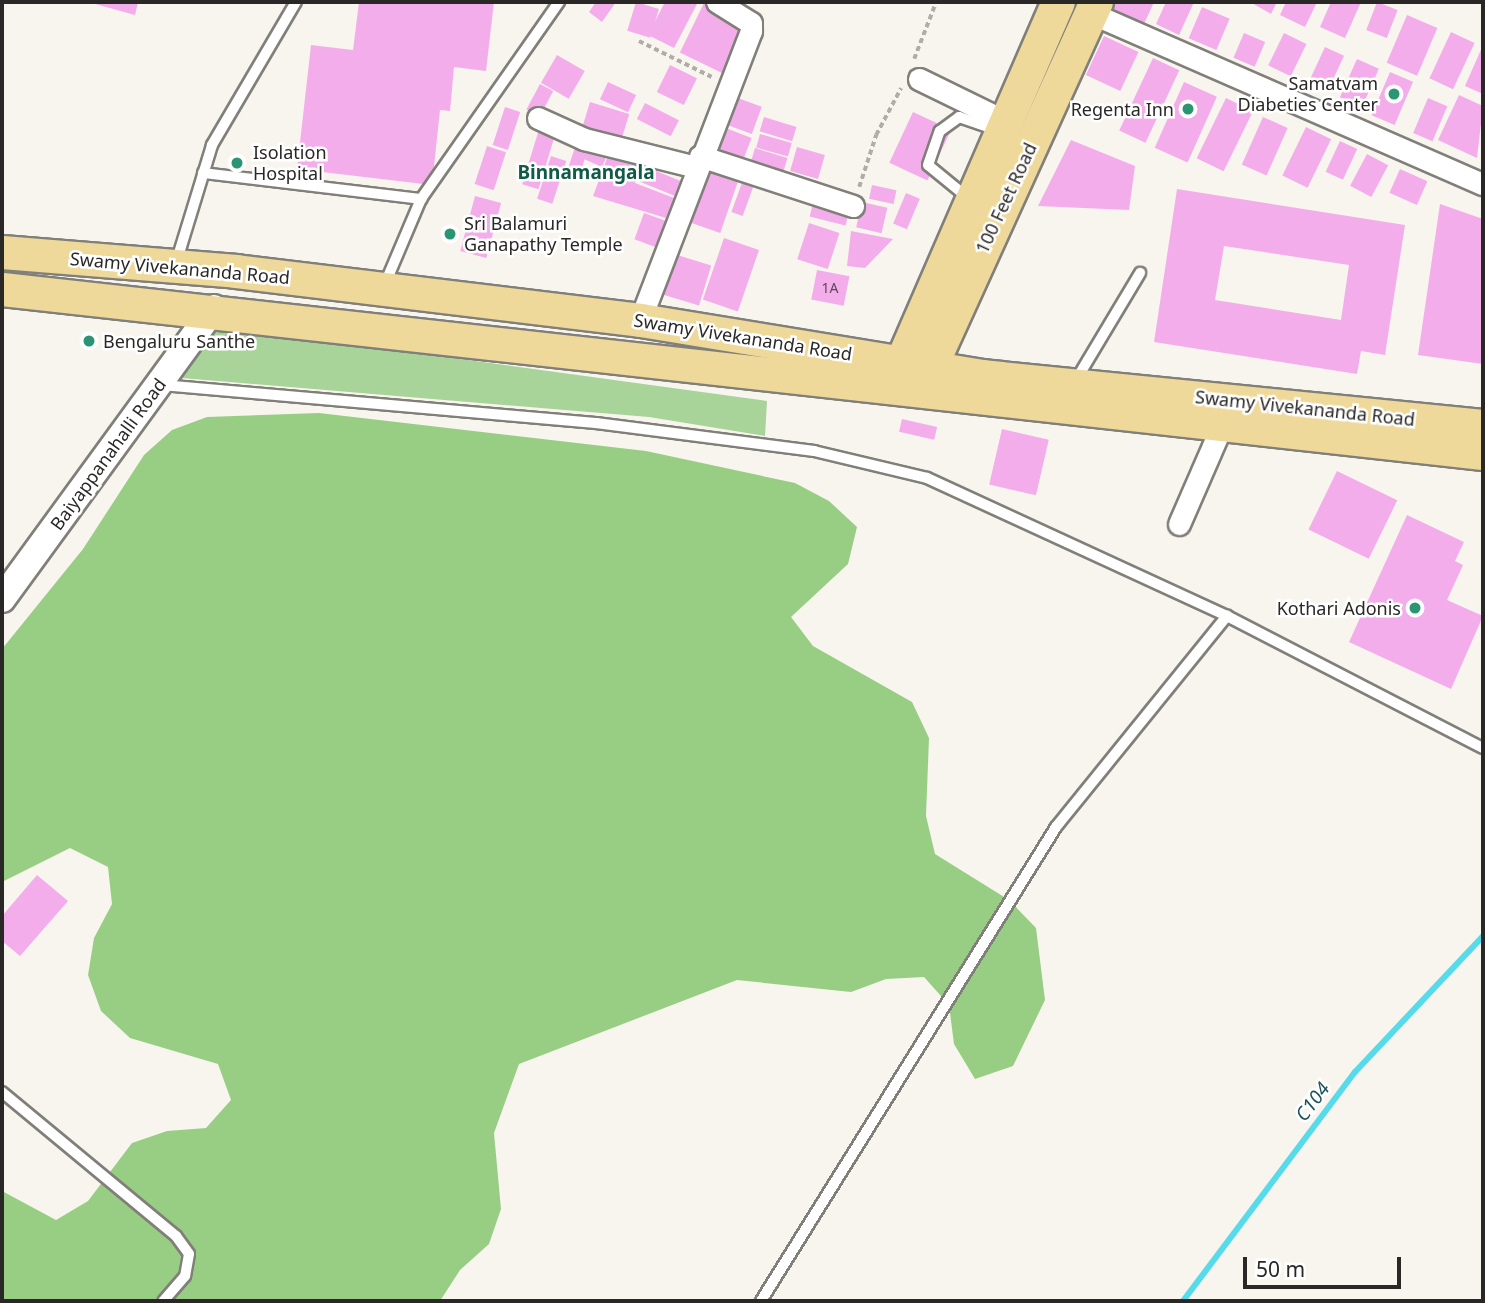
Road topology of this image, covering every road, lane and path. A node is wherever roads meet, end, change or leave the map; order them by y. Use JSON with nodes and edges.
{"nodes":[{"id":1,"x":296,"y":2,"type":"edge"},
{"id":2,"x":559,"y":2,"type":"edge"},
{"id":3,"x":717,"y":2,"type":"edge"},
{"id":4,"x":936,"y":2,"type":"edge"},
{"id":5,"x":1058,"y":2,"type":"edge"},
{"id":6,"x":1094,"y":7,"type":"edge"},
{"id":7,"x":639,"y":41,"type":"dead end"},
{"id":8,"x":913,"y":73,"type":"junction"},
{"id":9,"x":727,"y":84,"type":"junction"},
{"id":10,"x":538,"y":118,"type":"dead end"},
{"id":11,"x":1003,"y":126,"type":"junction"},
{"id":12,"x":698,"y":162,"type":"junction"},
{"id":13,"x":203,"y":173,"type":"junction"},
{"id":14,"x":1483,"y":184,"type":"edge"},
{"id":15,"x":421,"y":199,"type":"junction"},
{"id":16,"x":970,"y":199,"type":"junction"},
{"id":17,"x":853,"y":206,"type":"joint"},
{"id":18,"x":2,"y":252,"type":"edge"},
{"id":19,"x":175,"y":266,"type":"junction"},
{"id":20,"x":1140,"y":273,"type":"dead end"},
{"id":21,"x":2,"y":289,"type":"edge"},
{"id":22,"x":383,"y":289,"type":"junction"},
{"id":23,"x":214,"y":308,"type":"junction"},
{"id":24,"x":640,"y":320,"type":"junction"},
{"id":25,"x":908,"y":379,"type":"junction"},
{"id":26,"x":159,"y":384,"type":"junction"},
{"id":27,"x":1072,"y":385,"type":"junction"},
{"id":28,"x":1222,"y":425,"type":"junction"},
{"id":29,"x":1483,"y":426,"type":"edge"},
{"id":30,"x":1483,"y":453,"type":"edge"},
{"id":31,"x":1179,"y":524,"type":"dead end"},
{"id":32,"x":2,"y":599,"type":"edge"},
{"id":33,"x":1227,"y":616,"type":"junction"},
{"id":34,"x":1483,"y":748,"type":"edge"},
{"id":35,"x":2,"y":1092,"type":"edge"},
{"id":36,"x":163,"y":1301,"type":"edge"},
{"id":37,"x":761,"y":1301,"type":"edge"}],
"edges":[{"from":1,"to":13,"type":"lane"},
{"from":2,"to":15,"type":"lane"},
{"from":3,"to":9,"type":"street"},
{"from":4,"to":8,"type":"path"},
{"from":5,"to":11,"type":"main road","name":"100 Feet Road"},
{"from":6,"to":14,"type":"street"},
{"from":6,"to":25,"type":"main road","name":"100 Feet Road"},
{"from":7,"to":9,"type":"path"},
{"from":8,"to":11,"type":"street"},
{"from":8,"to":17,"type":"path"},
{"from":9,"to":12,"type":"street"},
{"from":10,"to":12,"type":"street"},
{"from":11,"to":16,"type":"main road","name":"100 Feet Road"},
{"from":11,"to":16,"type":"lane"},
{"from":12,"to":17,"type":"street"},
{"from":12,"to":24,"type":"street"},
{"from":13,"to":15,"type":"lane"},
{"from":13,"to":19,"type":"lane"},
{"from":15,"to":22,"type":"lane"},
{"from":16,"to":25,"type":"main road","name":"100 Feet Road"},
{"from":18,"to":19,"type":"main road","name":"Swamy Vivekananda Road"},
{"from":19,"to":22,"type":"main road","name":"Swamy Vivekananda Road"},
{"from":20,"to":27,"type":"lane"},
{"from":21,"to":23,"type":"main road","name":"Swamy Vivekananda Road"},
{"from":22,"to":24,"type":"main road","name":"Swamy Vivekananda Road"},
{"from":23,"to":25,"type":"main road","name":"Swamy Vivekananda Road"},
{"from":23,"to":26,"type":"street","name":"Baiyappanahalli Road"},
{"from":24,"to":25,"type":"main road","name":"Swamy Vivekananda Road"},
{"from":25,"to":27,"type":"main road","name":"Swamy Vivekananda Road"},
{"from":25,"to":28,"type":"main road","name":"Swamy Vivekananda Road"},
{"from":26,"to":32,"type":"street","name":"Baiyappanahalli Road"},
{"from":26,"to":33,"type":"lane"},
{"from":27,"to":29,"type":"main road","name":"Swamy Vivekananda Road"},
{"from":28,"to":30,"type":"main road","name":"Swamy Vivekananda Road"},
{"from":28,"to":31,"type":"street"},
{"from":33,"to":34,"type":"lane"},
{"from":33,"to":37,"type":"lane"},
{"from":35,"to":36,"type":"lane"}]}
